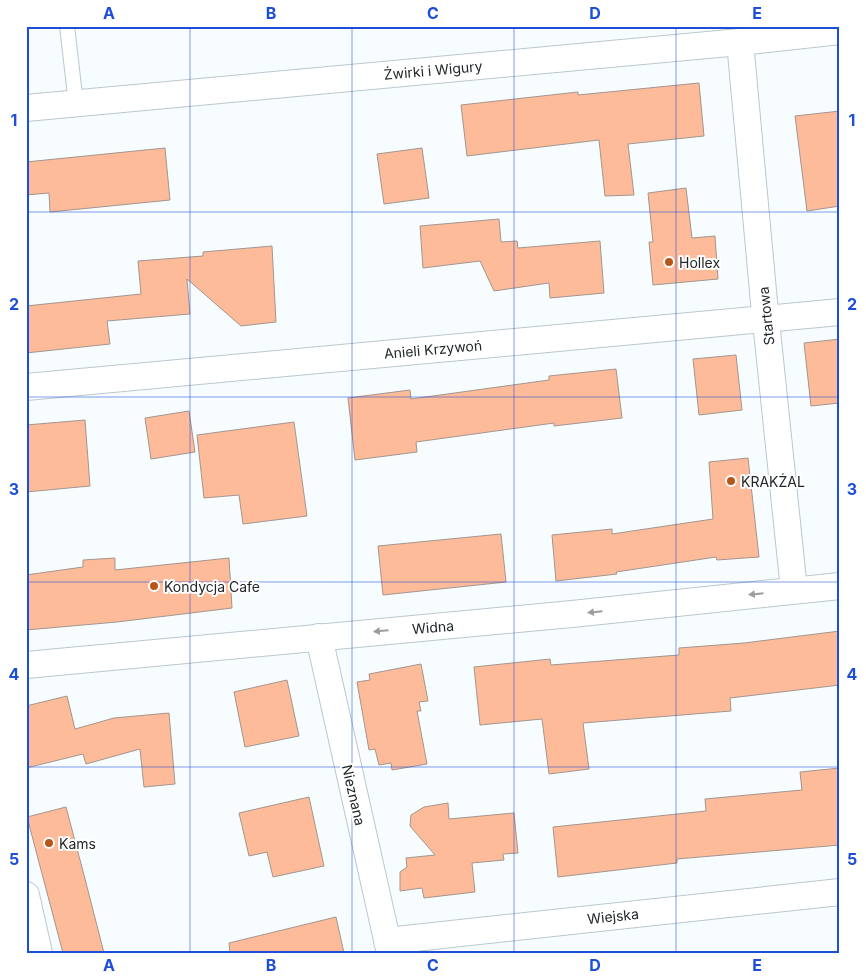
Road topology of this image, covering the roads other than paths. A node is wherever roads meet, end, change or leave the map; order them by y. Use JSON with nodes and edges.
{"nodes":[{"id":1,"x":67,"y":26,"type":"edge"},
{"id":2,"x":812,"y":30,"type":"edge"},
{"id":3,"x":840,"y":31,"type":"edge"},
{"id":4,"x":740,"y":42,"type":"junction"},
{"id":5,"x":76,"y":104,"type":"junction"},
{"id":6,"x":26,"y":108,"type":"edge"},
{"id":7,"x":840,"y":312,"type":"edge"},
{"id":8,"x":766,"y":318,"type":"junction"},
{"id":9,"x":26,"y":387,"type":"edge"},
{"id":10,"x":840,"y":586,"type":"edge"},
{"id":11,"x":794,"y":590,"type":"junction"},
{"id":12,"x":319,"y":637,"type":"junction"},
{"id":13,"x":26,"y":665,"type":"edge"},
{"id":14,"x":840,"y":892,"type":"edge"},
{"id":15,"x":26,"y":895,"type":"edge"},
{"id":16,"x":388,"y":947,"type":"edge"},
{"id":17,"x":39,"y":953,"type":"edge"}],
"edges":[{"from":1,"to":5,"type":"lane"},
{"from":2,"to":3,"type":"street","name":"Żwirki i Wigury"},
{"from":2,"to":4,"type":"street","name":"Żwirki i Wigury"},
{"from":4,"to":5,"type":"street","name":"Żwirki i Wigury"},
{"from":4,"to":8,"type":"street","name":"Startowa"},
{"from":5,"to":6,"type":"street","name":"Żwirki i Wigury"},
{"from":7,"to":8,"type":"street","name":"Anieli Krzywoń"},
{"from":8,"to":9,"type":"street","name":"Anieli Krzywoń"},
{"from":8,"to":11,"type":"street","name":"Startowa"},
{"from":10,"to":11,"type":"street","name":"Widna"},
{"from":11,"to":12,"type":"street","name":"Widna","one_way":true},
{"from":12,"to":13,"type":"street","name":"Widna"},
{"from":12,"to":16,"type":"street","name":"Nieznana"},
{"from":14,"to":16,"type":"street","name":"Wiejska"},
{"from":15,"to":17,"type":"street"}]}
